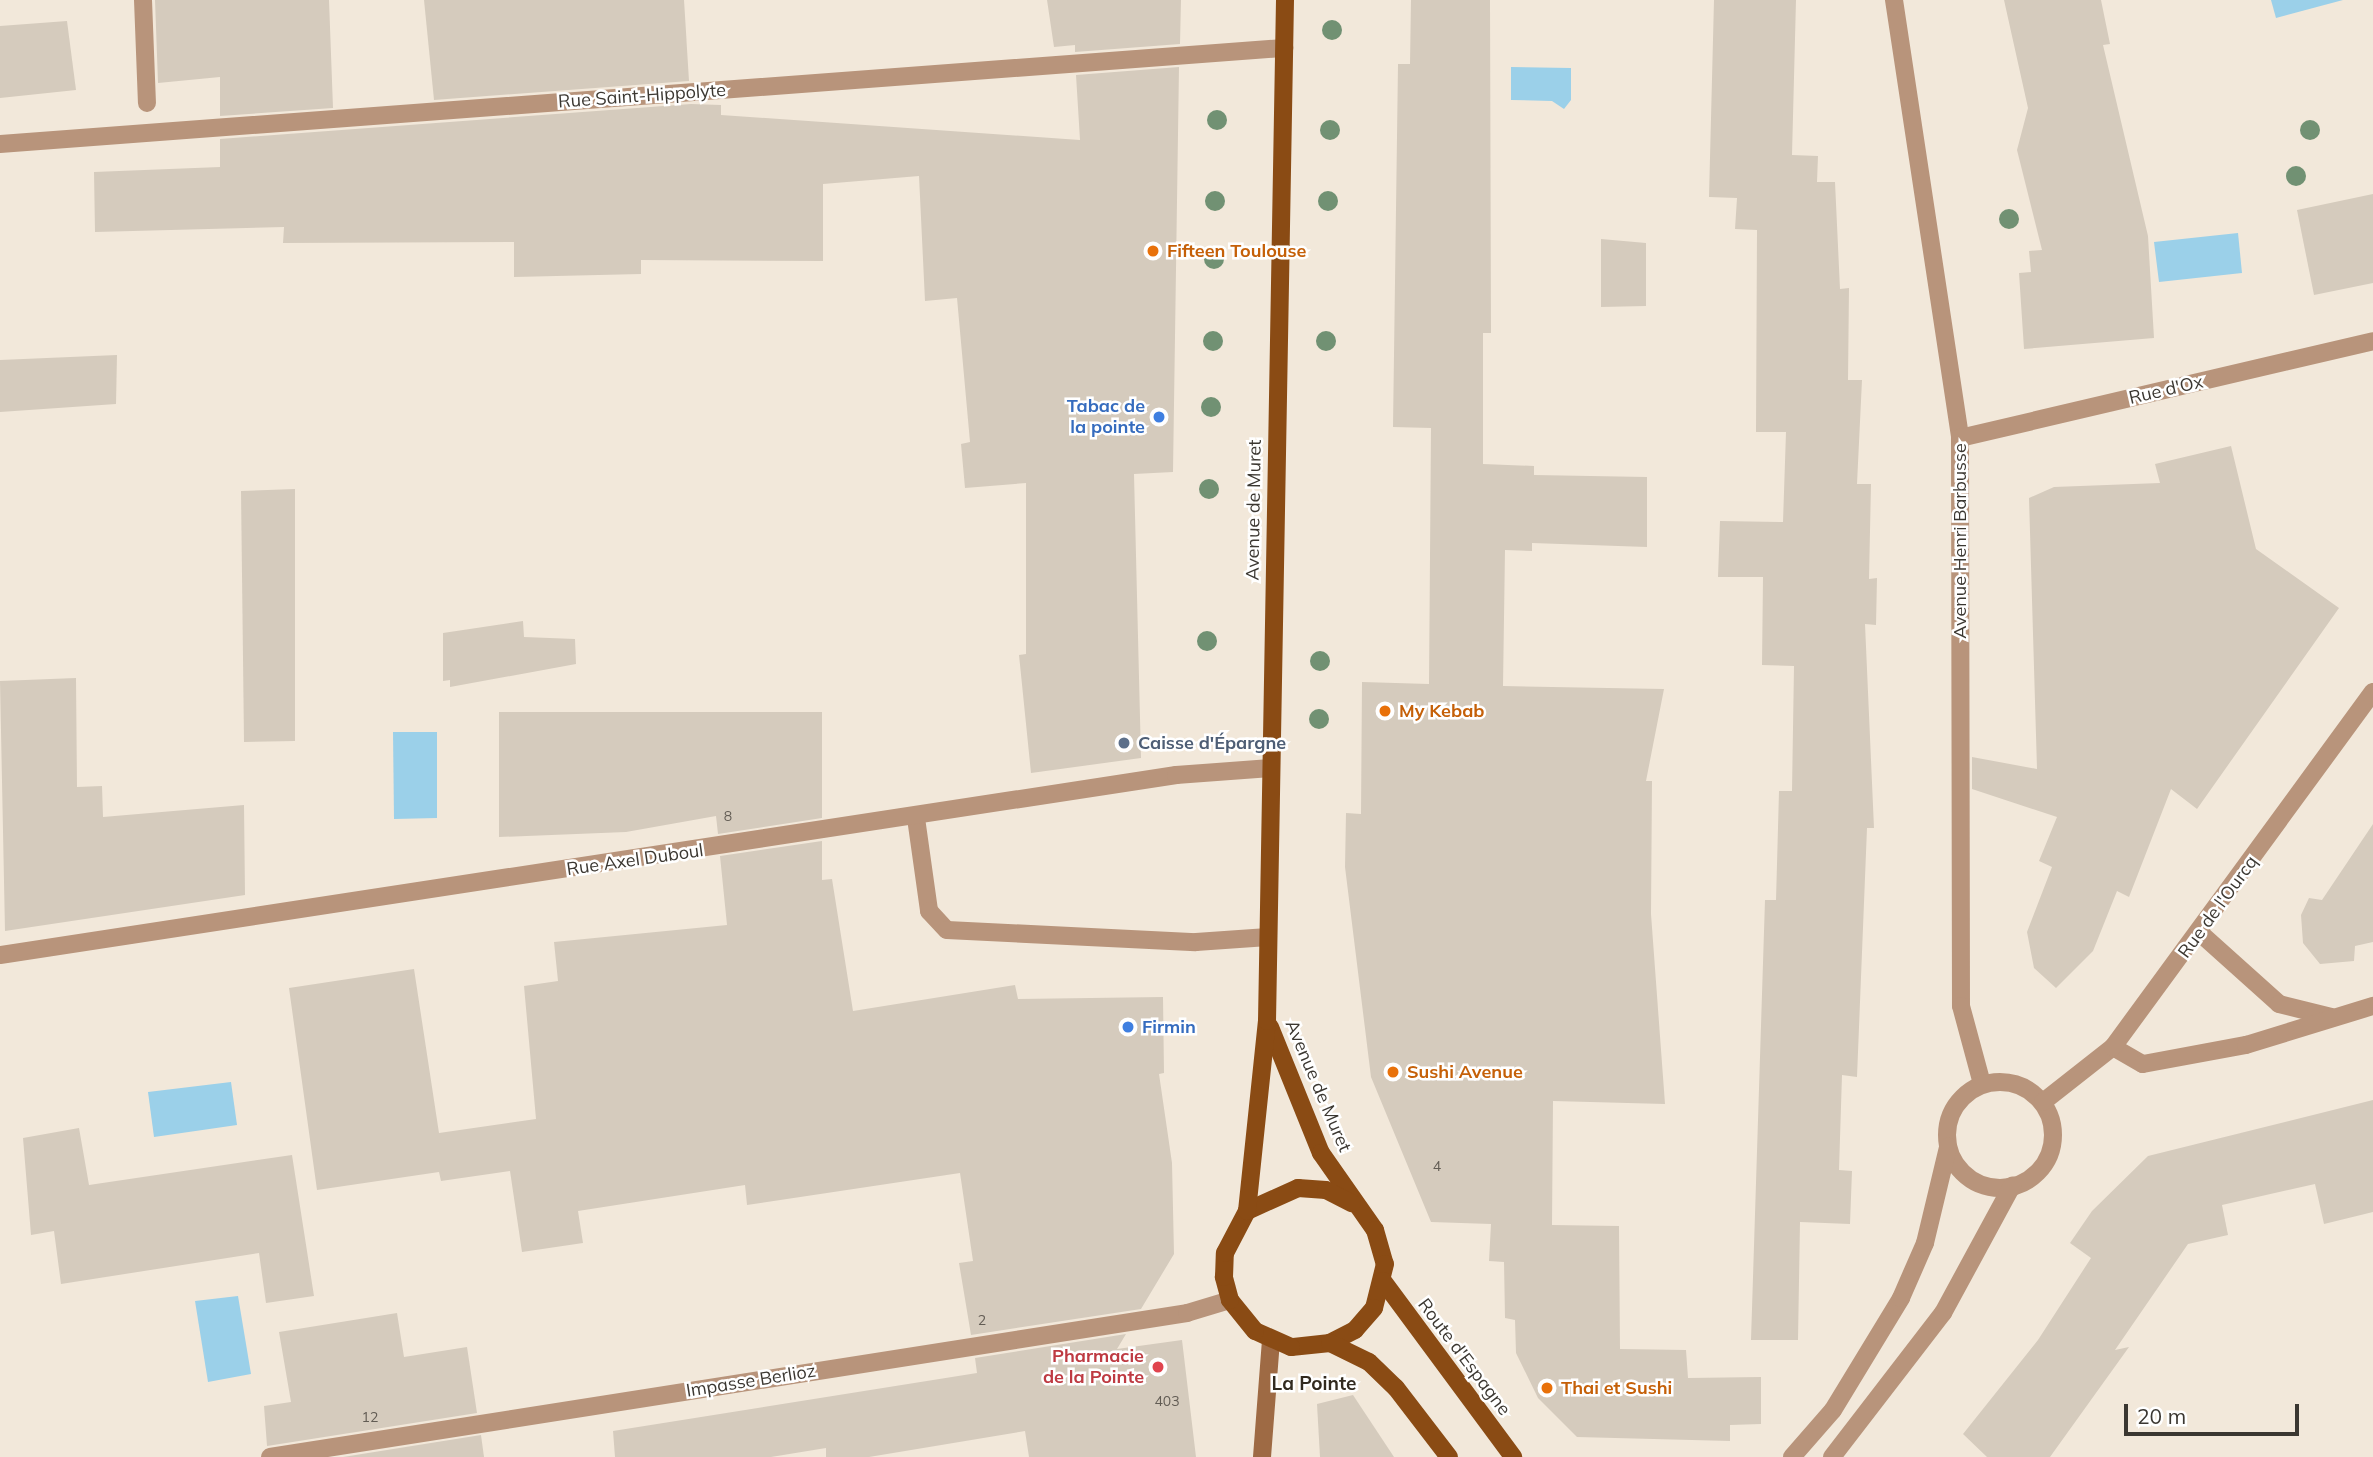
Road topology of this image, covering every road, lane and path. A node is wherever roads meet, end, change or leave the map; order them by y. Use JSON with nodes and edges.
{"nodes":[{"id":1,"x":143,"y":0,"type":"edge"},
{"id":2,"x":1285,"y":0,"type":"edge"},
{"id":3,"x":1895,"y":0,"type":"edge"},
{"id":4,"x":1284,"y":48,"type":"junction"},
{"id":5,"x":147,"y":103,"type":"dead end"},
{"id":6,"x":0,"y":144,"type":"edge"},
{"id":7,"x":2373,"y":341,"type":"edge"},
{"id":8,"x":1960,"y":438,"type":"junction"},
{"id":9,"x":2373,"y":692,"type":"edge"},
{"id":10,"x":1271,"y":768,"type":"junction"},
{"id":11,"x":916,"y":818,"type":"junction"},
{"id":12,"x":2200,"y":933,"type":"junction"},
{"id":13,"x":1268,"y":937,"type":"junction"},
{"id":14,"x":0,"y":955,"type":"edge"},
{"id":15,"x":2373,"y":1006,"type":"edge"},
{"id":16,"x":2331,"y":1017,"type":"junction"},
{"id":17,"x":1267,"y":1021,"type":"junction"},
{"id":18,"x":2113,"y":1047,"type":"junction"},
{"id":19,"x":1982,"y":1084,"type":"junction"},
{"id":20,"x":2043,"y":1102,"type":"junction"},
{"id":21,"x":1948,"y":1147,"type":"junction"},
{"id":22,"x":2012,"y":1186,"type":"junction"},
{"id":23,"x":1352,"y":1203,"type":"junction"},
{"id":24,"x":1247,"y":1211,"type":"junction"},
{"id":25,"x":1383,"y":1281,"type":"junction"},
{"id":26,"x":1230,"y":1300,"type":"junction"},
{"id":27,"x":1271,"y":1341,"type":"junction"},
{"id":28,"x":1330,"y":1343,"type":"junction"},
{"id":29,"x":270,"y":1457,"type":"edge"},
{"id":30,"x":1262,"y":1457,"type":"edge"},
{"id":31,"x":1449,"y":1457,"type":"edge"},
{"id":32,"x":1513,"y":1457,"type":"edge"},
{"id":33,"x":1792,"y":1457,"type":"edge"},
{"id":34,"x":1832,"y":1457,"type":"edge"}],
"edges":[{"from":1,"to":5,"type":"street"},
{"from":2,"to":4,"type":"main road","name":"Avenue de Muret"},
{"from":3,"to":8,"type":"street","name":"Avenue Henri Barbusse"},
{"from":4,"to":6,"type":"street","name":"Rue Saint-Hippolyte"},
{"from":4,"to":10,"type":"main road","name":"Avenue de Muret"},
{"from":7,"to":8,"type":"street","name":"Rue d'Ox"},
{"from":8,"to":19,"type":"street","name":"Avenue Henri Barbusse"},
{"from":9,"to":12,"type":"street","name":"Rue de l'Ourcq"},
{"from":10,"to":11,"type":"street","name":"Rue Axel Duboul"},
{"from":10,"to":13,"type":"main road","name":"Avenue de Muret"},
{"from":11,"to":13,"type":"street"},
{"from":11,"to":14,"type":"street","name":"Rue Axel Duboul"},
{"from":12,"to":16,"type":"street"},
{"from":12,"to":18,"type":"street","name":"Rue de l'Ourcq"},
{"from":13,"to":17,"type":"main road","name":"Avenue de Muret"},
{"from":15,"to":16,"type":"street"},
{"from":16,"to":18,"type":"street"},
{"from":17,"to":23,"type":"main road","name":"Avenue de Muret"},
{"from":17,"to":24,"type":"main road","name":"Avenue de Muret"},
{"from":18,"to":20,"type":"street","name":"Rue de l'Ourcq"},
{"from":19,"to":20,"type":"street"},
{"from":19,"to":21,"type":"street"},
{"from":20,"to":22,"type":"street"},
{"from":21,"to":22,"type":"street"},
{"from":21,"to":33,"type":"street"},
{"from":22,"to":34,"type":"street"},
{"from":23,"to":24,"type":"main road"},
{"from":23,"to":25,"type":"main road"},
{"from":24,"to":26,"type":"main road"},
{"from":25,"to":28,"type":"main road"},
{"from":25,"to":32,"type":"main road","name":"Route d'Espagne"},
{"from":26,"to":27,"type":"main road"},
{"from":26,"to":29,"type":"street","name":"Impasse Berlioz"},
{"from":27,"to":28,"type":"main road"},
{"from":27,"to":30,"type":"main road"},
{"from":28,"to":31,"type":"main road"}]}
